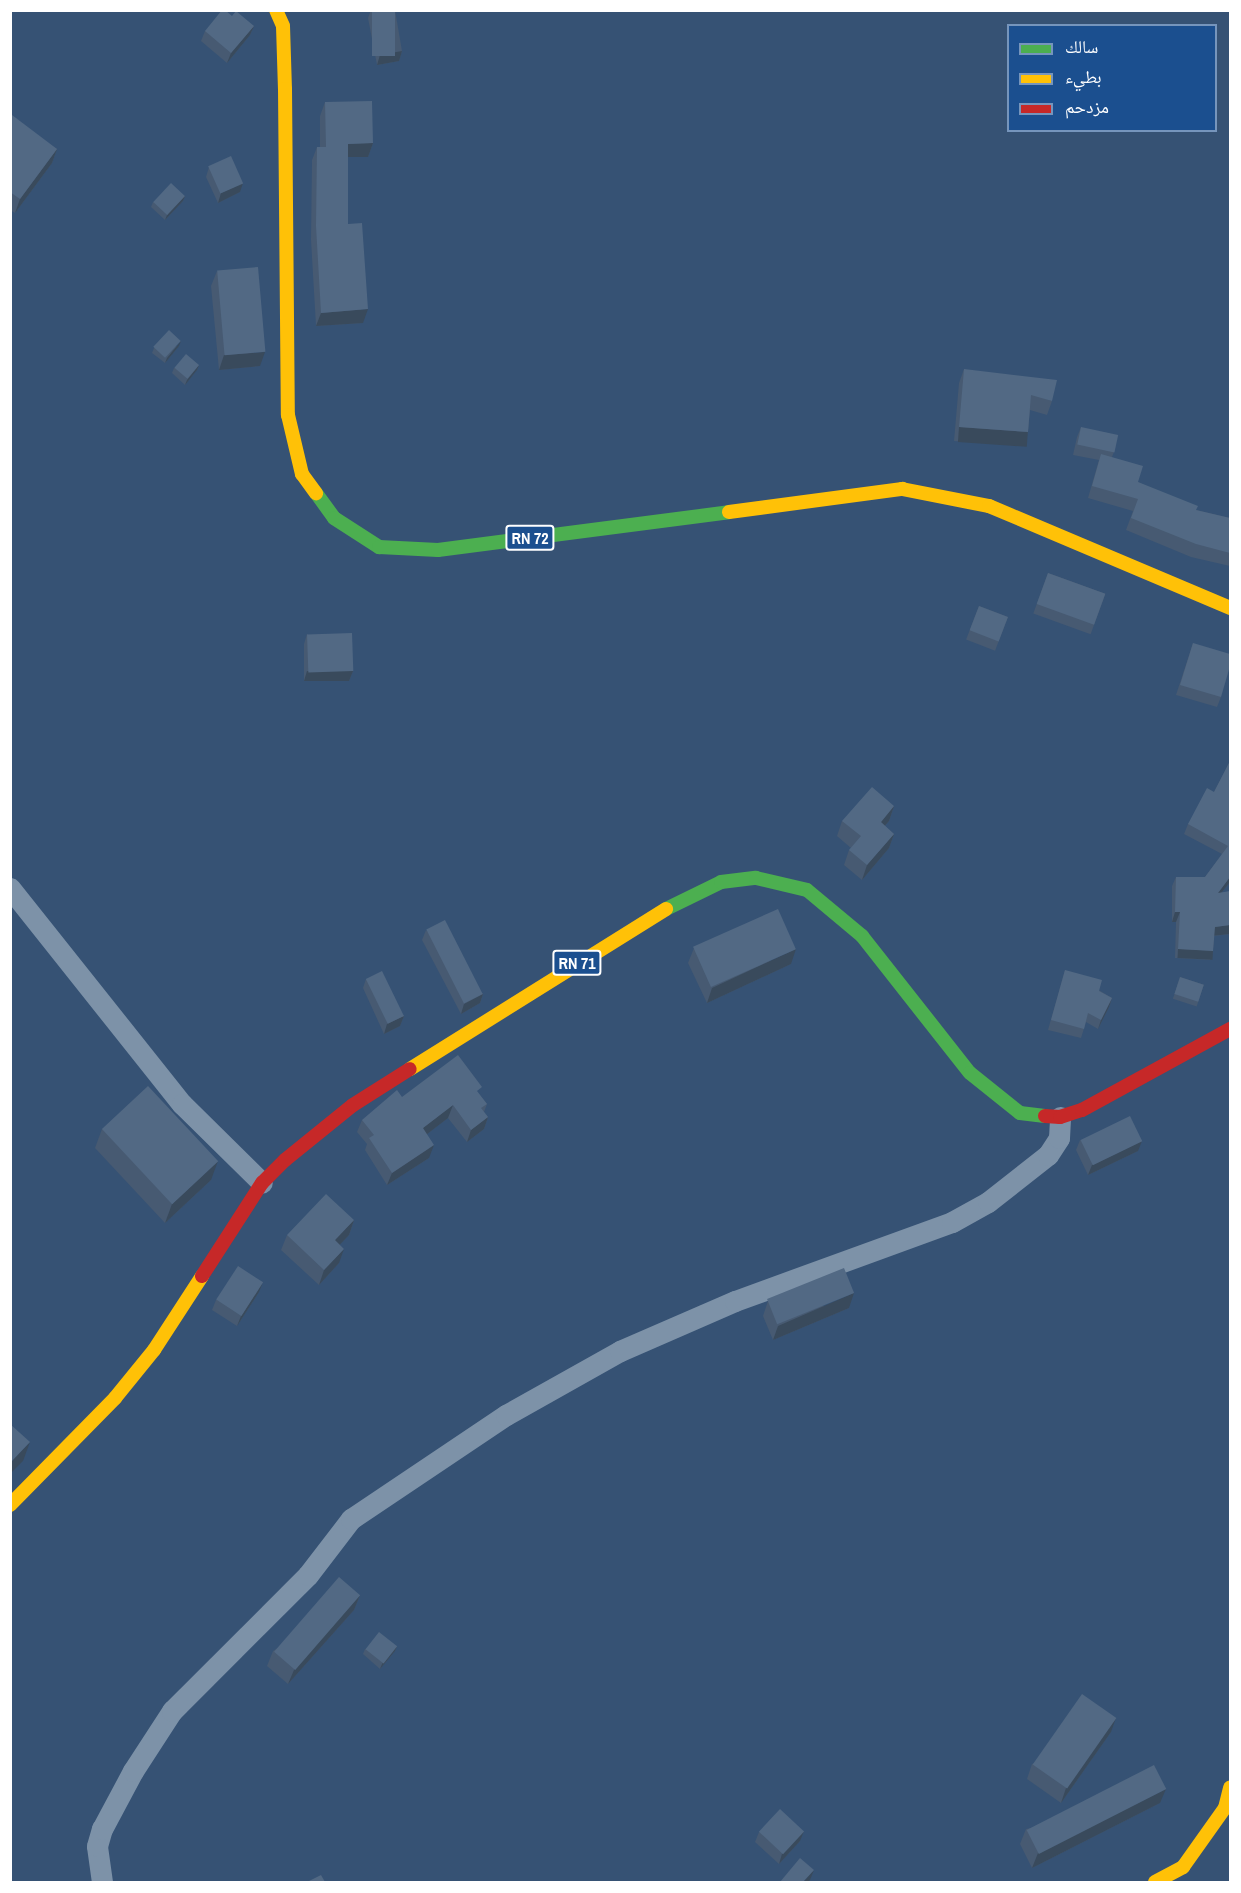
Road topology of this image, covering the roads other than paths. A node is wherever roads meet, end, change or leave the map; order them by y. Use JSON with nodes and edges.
{"nodes":[{"id":1,"x":276,"y":10,"type":"edge"},
{"id":2,"x":1230,"y":608,"type":"edge"},
{"id":3,"x":10,"y":888,"type":"edge"},
{"id":4,"x":1230,"y":1029,"type":"edge"},
{"id":5,"x":1060,"y":1117,"type":"junction"},
{"id":6,"x":262,"y":1183,"type":"junction"},
{"id":7,"x":10,"y":1505,"type":"edge"},
{"id":8,"x":1230,"y":1788,"type":"edge"},
{"id":9,"x":102,"y":1882,"type":"edge"},
{"id":10,"x":1155,"y":1882,"type":"edge"}],
"edges":[{"from":1,"to":2,"type":"main road","number":"RN 72"},
{"from":3,"to":6,"type":"street"},
{"from":4,"to":5,"type":"main road","number":"RN 71"},
{"from":5,"to":6,"type":"main road","number":"RN 71"},
{"from":5,"to":9,"type":"street"},
{"from":6,"to":7,"type":"main road","number":"RN 71"},
{"from":8,"to":10,"type":"main road"}]}
